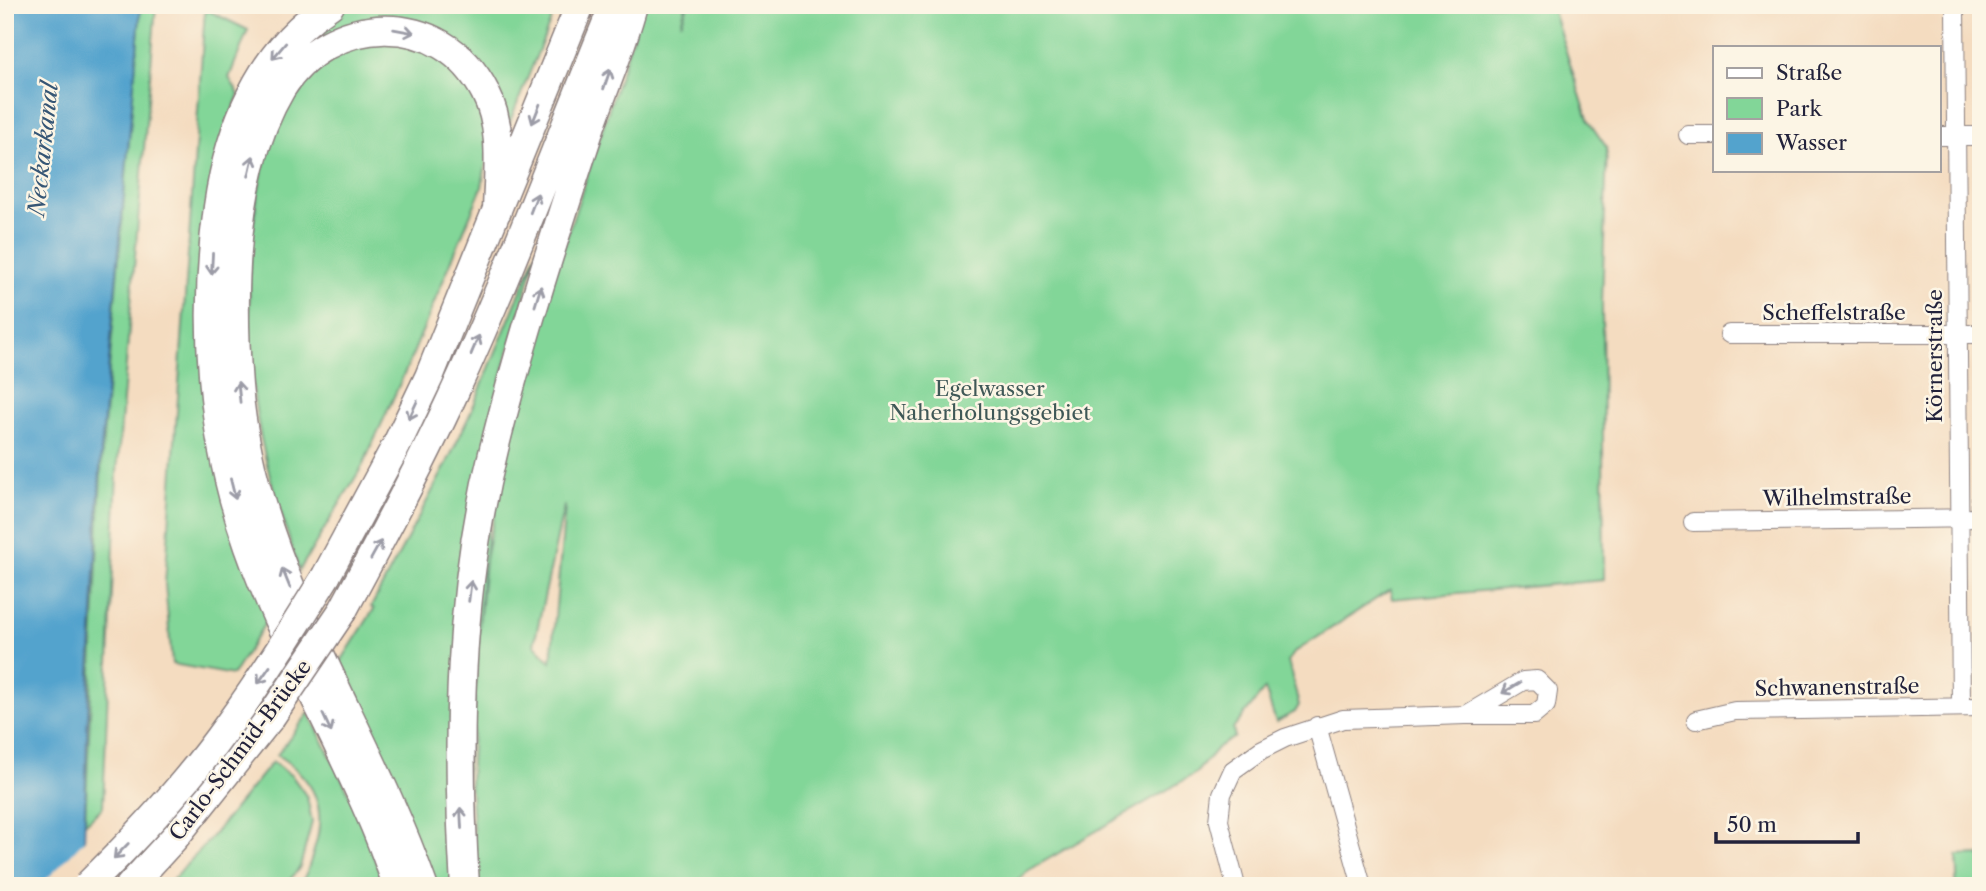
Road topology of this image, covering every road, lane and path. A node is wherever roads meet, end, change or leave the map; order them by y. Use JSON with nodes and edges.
{"nodes":[{"id":1,"x":330,"y":5,"type":"edge"},
{"id":2,"x":580,"y":5,"type":"edge"},
{"id":3,"x":614,"y":5,"type":"edge"},
{"id":4,"x":633,"y":5,"type":"edge"},
{"id":5,"x":1955,"y":5,"type":"edge"},
{"id":6,"x":1688,"y":135,"type":"dead end"},
{"id":7,"x":1713,"y":135,"type":"edge"},
{"id":8,"x":1947,"y":136,"type":"edge"},
{"id":9,"x":1981,"y":136,"type":"edge"},
{"id":10,"x":497,"y":211,"type":"junction"},
{"id":11,"x":1729,"y":334,"type":"dead end"},
{"id":12,"x":1956,"y":334,"type":"junction"},
{"id":13,"x":1981,"y":334,"type":"edge"},
{"id":14,"x":1981,"y":518,"type":"edge"},
{"id":15,"x":1958,"y":519,"type":"junction"},
{"id":16,"x":1693,"y":522,"type":"dead end"},
{"id":17,"x":1961,"y":707,"type":"junction"},
{"id":18,"x":1981,"y":707,"type":"edge"},
{"id":19,"x":1466,"y":715,"type":"dead end"},
{"id":20,"x":1696,"y":720,"type":"dead end"},
{"id":21,"x":1317,"y":726,"type":"junction"},
{"id":22,"x":87,"y":886,"type":"edge"},
{"id":23,"x":130,"y":886,"type":"edge"},
{"id":24,"x":398,"y":886,"type":"edge"},
{"id":25,"x":423,"y":886,"type":"edge"},
{"id":26,"x":465,"y":886,"type":"edge"},
{"id":27,"x":1236,"y":886,"type":"edge"},
{"id":28,"x":1362,"y":886,"type":"edge"}],
"edges":[{"from":1,"to":24,"type":"highway","one_way":true},
{"from":2,"to":10,"type":"highway","name":"Carlo-Schmid-Brücke","one_way":true},
{"from":23,"to":3,"type":"highway","name":"Carlo-Schmid-Brücke","one_way":true,"bridge":true},
{"from":26,"to":4,"type":"highway","one_way":true},
{"from":5,"to":8,"type":"street","name":"Körnerstraße"},
{"from":6,"to":7,"type":"street"},
{"from":8,"to":9,"type":"street"},
{"from":8,"to":12,"type":"street","name":"Körnerstraße"},
{"from":10,"to":22,"type":"highway","name":"Carlo-Schmid-Brücke","one_way":true,"bridge":true},
{"from":25,"to":10,"type":"highway","one_way":true},
{"from":11,"to":12,"type":"street","name":"Scheffelstraße"},
{"from":12,"to":13,"type":"street","name":"Scheffelstraße"},
{"from":12,"to":15,"type":"street","name":"Körnerstraße"},
{"from":14,"to":15,"type":"street","name":"Wilhelmstraße"},
{"from":15,"to":16,"type":"street","name":"Wilhelmstraße"},
{"from":15,"to":17,"type":"street","name":"Körnerstraße"},
{"from":17,"to":18,"type":"street","name":"Schwanenstraße"},
{"from":17,"to":20,"type":"street","name":"Schwanenstraße"},
{"from":19,"to":21,"type":"street"},
{"from":21,"to":27,"type":"street"},
{"from":21,"to":28,"type":"street"}]}
